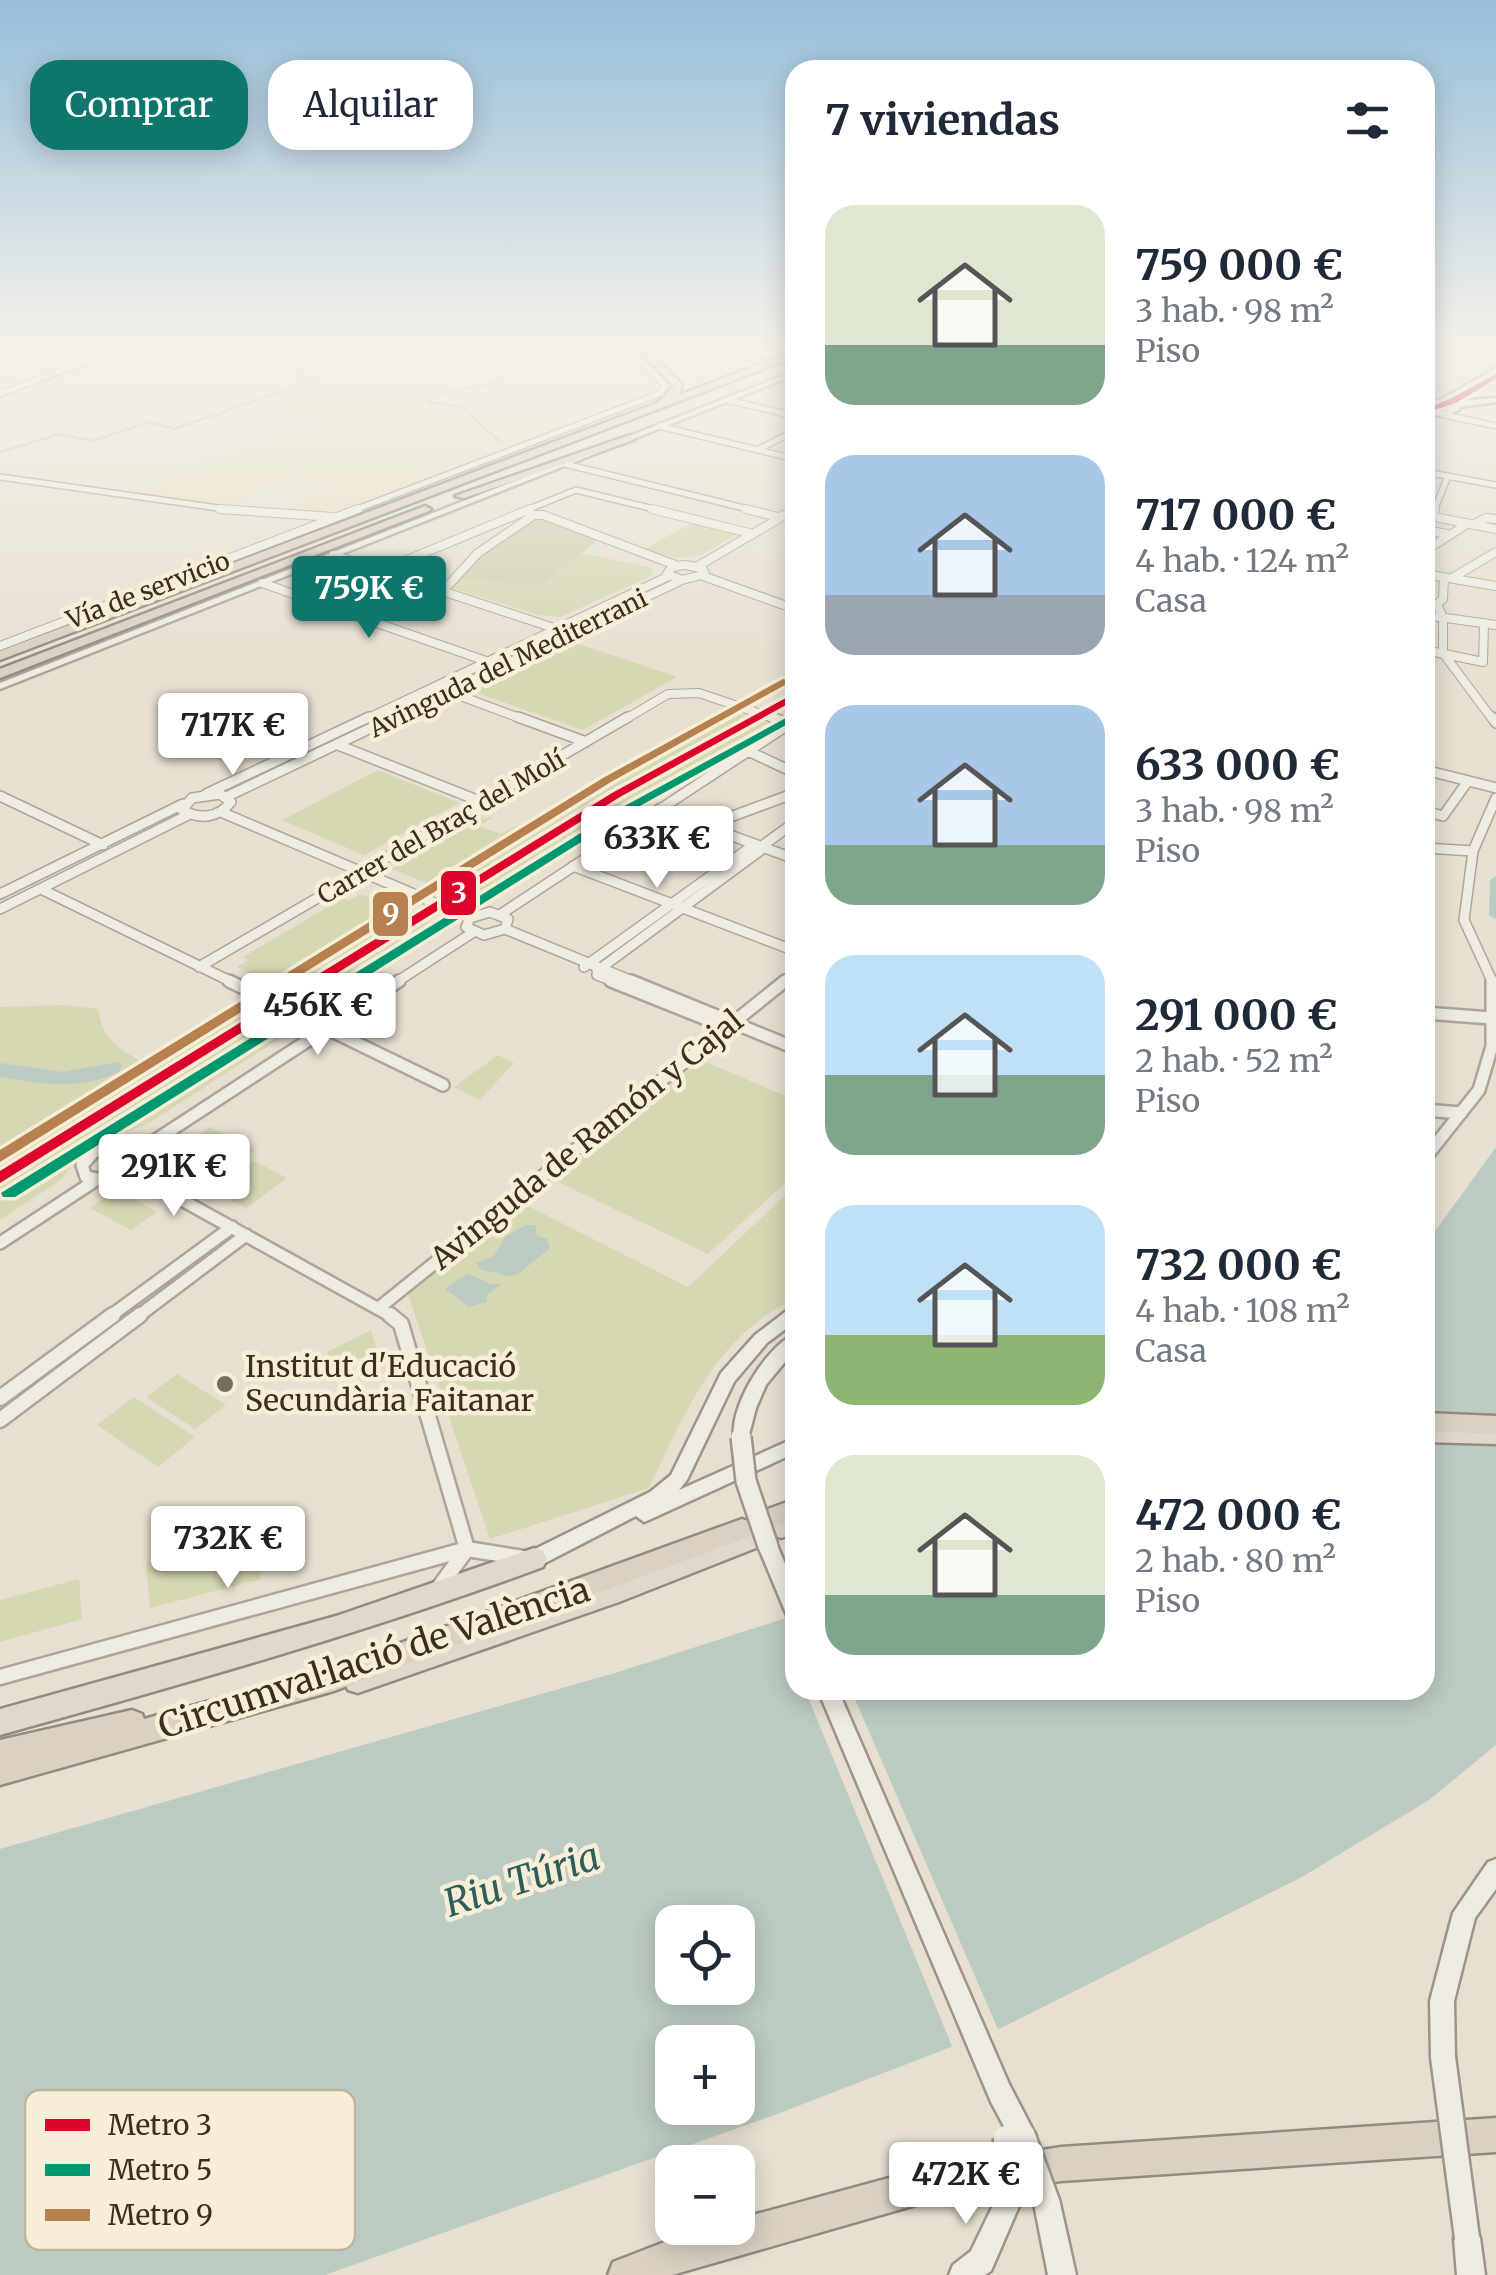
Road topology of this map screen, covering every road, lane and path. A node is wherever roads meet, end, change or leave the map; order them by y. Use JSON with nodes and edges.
{"nodes":[{"id":1,"x":510,"y":452,"type":"edge"},
{"id":2,"x":536,"y":452,"type":"edge"},
{"id":3,"x":572,"y":452,"type":"edge"},
{"id":4,"x":588,"y":452,"type":"edge"},
{"id":5,"x":595,"y":452,"type":"edge"},
{"id":6,"x":566,"y":464,"type":"junction"},
{"id":7,"x":1435,"y":474,"type":"edge"},
{"id":8,"x":1496,"y":475,"type":"edge"},
{"id":9,"x":1448,"y":476,"type":"junction"},
{"id":10,"x":0,"y":477,"type":"edge"},
{"id":11,"x":1484,"y":482,"type":"junction"},
{"id":12,"x":1496,"y":485,"type":"edge"},
{"id":13,"x":460,"y":496,"type":"junction"},
{"id":14,"x":1435,"y":503,"type":"edge"},
{"id":15,"x":1496,"y":511,"type":"edge"},
{"id":16,"x":785,"y":514,"type":"edge"},
{"id":17,"x":288,"y":515,"type":"junction"},
{"id":18,"x":345,"y":516,"type":"junction"},
{"id":19,"x":781,"y":517,"type":"junction"},
{"id":20,"x":1435,"y":517,"type":"edge"},
{"id":21,"x":785,"y":518,"type":"edge"},
{"id":22,"x":1486,"y":518,"type":"junction"},
{"id":23,"x":1496,"y":520,"type":"edge"},
{"id":24,"x":1470,"y":524,"type":"junction"},
{"id":25,"x":314,"y":528,"type":"junction"},
{"id":26,"x":1496,"y":529,"type":"edge"},
{"id":27,"x":1435,"y":532,"type":"edge"},
{"id":28,"x":753,"y":534,"type":"junction"},
{"id":29,"x":1447,"y":534,"type":"junction"},
{"id":30,"x":1435,"y":542,"type":"edge"},
{"id":31,"x":326,"y":551,"type":"junction"},
{"id":32,"x":1496,"y":552,"type":"edge"},
{"id":33,"x":678,"y":566,"type":"junction"},
{"id":34,"x":698,"y":566,"type":"junction"},
{"id":35,"x":378,"y":572,"type":"junction"},
{"id":36,"x":669,"y":576,"type":"junction"},
{"id":37,"x":703,"y":576,"type":"junction"},
{"id":38,"x":1435,"y":576,"type":"edge"},
{"id":39,"x":1448,"y":579,"type":"junction"},
{"id":40,"x":682,"y":580,"type":"junction"},
{"id":41,"x":262,"y":583,"type":"junction"},
{"id":42,"x":1496,"y":586,"type":"edge"},
{"id":43,"x":442,"y":592,"type":"junction"},
{"id":44,"x":1435,"y":600,"type":"edge"},
{"id":45,"x":1440,"y":601,"type":"junction"},
{"id":46,"x":785,"y":605,"type":"edge"},
{"id":47,"x":1435,"y":617,"type":"edge"},
{"id":48,"x":1442,"y":618,"type":"junction"},
{"id":49,"x":371,"y":622,"type":"junction"},
{"id":50,"x":1484,"y":623,"type":"junction"},
{"id":51,"x":1496,"y":624,"type":"edge"},
{"id":52,"x":557,"y":629,"type":"junction"},
{"id":53,"x":0,"y":646,"type":"edge"},
{"id":54,"x":1435,"y":654,"type":"edge"},
{"id":55,"x":0,"y":656,"type":"edge"},
{"id":56,"x":1445,"y":657,"type":"junction"},
{"id":57,"x":489,"y":662,"type":"junction"},
{"id":58,"x":0,"y":674,"type":"edge"},
{"id":59,"x":0,"y":686,"type":"edge"},
{"id":60,"x":446,"y":691,"type":"junction"},
{"id":61,"x":785,"y":721,"type":"edge"},
{"id":62,"x":1496,"y":724,"type":"edge"},
{"id":63,"x":785,"y":728,"type":"edge"},
{"id":64,"x":586,"y":742,"type":"junction"},
{"id":65,"x":338,"y":745,"type":"junction"},
{"id":66,"x":748,"y":750,"type":"junction"},
{"id":67,"x":785,"y":769,"type":"edge"},
{"id":68,"x":1435,"y":773,"type":"edge"},
{"id":69,"x":1468,"y":781,"type":"junction"},
{"id":70,"x":1496,"y":788,"type":"edge"},
{"id":71,"x":206,"y":794,"type":"junction"},
{"id":72,"x":0,"y":796,"type":"edge"},
{"id":73,"x":226,"y":797,"type":"junction"},
{"id":74,"x":785,"y":797,"type":"edge"},
{"id":75,"x":1496,"y":798,"type":"edge"},
{"id":76,"x":482,"y":802,"type":"junction"},
{"id":77,"x":186,"y":809,"type":"junction"},
{"id":78,"x":660,"y":810,"type":"junction"},
{"id":79,"x":221,"y":812,"type":"junction"},
{"id":80,"x":1435,"y":814,"type":"edge"},
{"id":81,"x":706,"y":826,"type":"junction"},
{"id":82,"x":785,"y":829,"type":"edge"},
{"id":83,"x":103,"y":845,"type":"junction"},
{"id":84,"x":761,"y":846,"type":"junction"},
{"id":85,"x":1435,"y":849,"type":"edge"},
{"id":86,"x":1473,"y":851,"type":"junction"},
{"id":87,"x":785,"y":854,"type":"edge"},
{"id":88,"x":574,"y":866,"type":"junction"},
{"id":89,"x":362,"y":874,"type":"junction"},
{"id":90,"x":42,"y":889,"type":"junction"},
{"id":91,"x":0,"y":894,"type":"edge"},
{"id":92,"x":679,"y":905,"type":"junction"},
{"id":93,"x":0,"y":908,"type":"edge"},
{"id":94,"x":501,"y":914,"type":"junction"},
{"id":95,"x":470,"y":918,"type":"junction"},
{"id":96,"x":501,"y":931,"type":"junction"},
{"id":97,"x":472,"y":932,"type":"junction"},
{"id":98,"x":785,"y":947,"type":"edge"},
{"id":99,"x":198,"y":967,"type":"junction"},
{"id":100,"x":591,"y":969,"type":"junction"},
{"id":101,"x":785,"y":981,"type":"edge"},
{"id":102,"x":1435,"y":1014,"type":"edge"},
{"id":103,"x":1491,"y":1018,"type":"junction"},
{"id":104,"x":730,"y":1024,"type":"junction"},
{"id":105,"x":327,"y":1027,"type":"junction"},
{"id":106,"x":785,"y":1044,"type":"edge"},
{"id":107,"x":443,"y":1084,"type":"dead end"},
{"id":108,"x":1435,"y":1111,"type":"edge"},
{"id":109,"x":1460,"y":1113,"type":"junction"},
{"id":110,"x":1435,"y":1145,"type":"edge"},
{"id":111,"x":142,"y":1149,"type":"junction"},
{"id":112,"x":136,"y":1174,"type":"junction"},
{"id":113,"x":93,"y":1182,"type":"junction"},
{"id":114,"x":239,"y":1231,"type":"junction"},
{"id":115,"x":0,"y":1244,"type":"edge"},
{"id":116,"x":380,"y":1308,"type":"junction"},
{"id":117,"x":785,"y":1321,"type":"edge"},
{"id":118,"x":785,"y":1350,"type":"edge"},
{"id":119,"x":0,"y":1398,"type":"edge"},
{"id":120,"x":0,"y":1420,"type":"edge"},
{"id":121,"x":1435,"y":1422,"type":"edge"},
{"id":122,"x":1496,"y":1425,"type":"edge"},
{"id":123,"x":1435,"y":1432,"type":"edge"},
{"id":124,"x":1496,"y":1435,"type":"edge"},
{"id":125,"x":785,"y":1450,"type":"edge"},
{"id":126,"x":772,"y":1527,"type":"edge"},
{"id":127,"x":574,"y":1540,"type":"junction"},
{"id":128,"x":467,"y":1549,"type":"junction"},
{"id":129,"x":534,"y":1559,"type":"junction"},
{"id":130,"x":785,"y":1588,"type":"edge"},
{"id":131,"x":430,"y":1599,"type":"junction"},
{"id":132,"x":372,"y":1663,"type":"junction"},
{"id":133,"x":0,"y":1677,"type":"edge"},
{"id":134,"x":832,"y":1700,"type":"edge"},
{"id":135,"x":0,"y":1722,"type":"edge"},
{"id":136,"x":0,"y":1753,"type":"edge"},
{"id":137,"x":0,"y":1772,"type":"edge"},
{"id":138,"x":0,"y":1782,"type":"edge"},
{"id":139,"x":1496,"y":1870,"type":"edge"},
{"id":140,"x":1496,"y":2134,"type":"edge"},
{"id":141,"x":1014,"y":2137,"type":"junction"},
{"id":142,"x":626,"y":2275,"type":"edge"},
{"id":143,"x":963,"y":2275,"type":"edge"},
{"id":144,"x":1062,"y":2275,"type":"edge"},
{"id":145,"x":1471,"y":2275,"type":"edge"}],
"edges":[{"from":1,"to":18,"type":"street","name":"Vía de servicio"},
{"from":2,"to":55,"type":"highway"},
{"from":3,"to":13,"type":"highway"},
{"from":4,"to":13,"type":"highway"},
{"from":5,"to":6,"type":"street"},
{"from":6,"to":19,"type":"street"},
{"from":6,"to":31,"type":"street"},
{"from":7,"to":9,"type":"street"},
{"from":8,"to":11,"type":"street"},
{"from":9,"to":11,"type":"street"},
{"from":9,"to":14,"type":"street"},
{"from":10,"to":17,"type":"street"},
{"from":11,"to":12,"type":"street"},
{"from":13,"to":31,"type":"highway"},
{"from":15,"to":22,"type":"street"},
{"from":16,"to":19,"type":"street"},
{"from":17,"to":18,"type":"street"},
{"from":17,"to":25,"type":"street"},
{"from":18,"to":25,"type":"street","name":"Vía de servicio"},
{"from":19,"to":21,"type":"street"},
{"from":19,"to":28,"type":"street"},
{"from":20,"to":24,"type":"street"},
{"from":22,"to":23,"type":"street"},
{"from":22,"to":24,"type":"street"},
{"from":24,"to":26,"type":"street"},
{"from":24,"to":29,"type":"street"},
{"from":25,"to":53,"type":"street","name":"Vía de servicio"},
{"from":27,"to":29,"type":"street"},
{"from":28,"to":34,"type":"street"},
{"from":28,"to":35,"type":"street"},
{"from":29,"to":30,"type":"street"},
{"from":31,"to":35,"type":"street"},
{"from":31,"to":41,"type":"street"},
{"from":31,"to":58,"type":"highway"},
{"from":32,"to":39,"type":"street"},
{"from":33,"to":34,"type":"street"},
{"from":33,"to":36,"type":"street"},
{"from":33,"to":43,"type":"street"},
{"from":34,"to":37,"type":"street"},
{"from":35,"to":43,"type":"street"},
{"from":36,"to":40,"type":"street"},
{"from":36,"to":52,"type":"street","name":"Avinguda del Mediterrani"},
{"from":37,"to":40,"type":"street"},
{"from":37,"to":46,"type":"street"},
{"from":38,"to":39,"type":"street"},
{"from":39,"to":42,"type":"street"},
{"from":39,"to":45,"type":"street"},
{"from":40,"to":60,"type":"street","name":"Avinguda del Mediterrani"},
{"from":41,"to":49,"type":"street"},
{"from":41,"to":59,"type":"street"},
{"from":43,"to":49,"type":"street"},
{"from":43,"to":52,"type":"street"},
{"from":44,"to":45,"type":"street"},
{"from":45,"to":48,"type":"street"},
{"from":47,"to":48,"type":"street"},
{"from":48,"to":50,"type":"street"},
{"from":48,"to":56,"type":"street"},
{"from":49,"to":57,"type":"street"},
{"from":50,"to":51,"type":"street"},
{"from":50,"to":56,"type":"street"},
{"from":52,"to":57,"type":"street","name":"Avinguda del Mediterrani"},
{"from":54,"to":56,"type":"street"},
{"from":56,"to":62,"type":"street"},
{"from":57,"to":71,"type":"street","name":"Avinguda del Mediterrani"},
{"from":60,"to":64,"type":"street"},
{"from":60,"to":65,"type":"street","name":"Avinguda del Mediterrani"},
{"from":61,"to":64,"type":"street","name":"Carrer del Braç del Molí"},
{"from":63,"to":66,"type":"street"},
{"from":64,"to":76,"type":"street","name":"Carrer del Braç del Molí"},
{"from":65,"to":73,"type":"street","name":"Avinguda del Mediterrani"},
{"from":65,"to":76,"type":"street"},
{"from":66,"to":67,"type":"street"},
{"from":66,"to":78,"type":"street"},
{"from":68,"to":69,"type":"street"},
{"from":69,"to":70,"type":"street"},
{"from":69,"to":80,"type":"street"},
{"from":71,"to":73,"type":"street"},
{"from":71,"to":77,"type":"street","name":"Avinguda del Mediterrani"},
{"from":72,"to":83,"type":"street"},
{"from":73,"to":79,"type":"street"},
{"from":74,"to":81,"type":"street"},
{"from":75,"to":86,"type":"street"},
{"from":76,"to":89,"type":"street","name":"Carrer del Braç del Molí"},
{"from":77,"to":79,"type":"street"},
{"from":77,"to":83,"type":"street"},
{"from":77,"to":90,"type":"street"},
{"from":78,"to":81,"type":"street"},
{"from":78,"to":88,"type":"street"},
{"from":79,"to":89,"type":"street"},
{"from":81,"to":84,"type":"street"},
{"from":82,"to":84,"type":"street"},
{"from":83,"to":91,"type":"street"},
{"from":84,"to":87,"type":"street"},
{"from":84,"to":92,"type":"street"},
{"from":85,"to":86,"type":"street"},
{"from":86,"to":103,"type":"street"},
{"from":88,"to":92,"type":"street"},
{"from":88,"to":94,"type":"street"},
{"from":89,"to":95,"type":"street"},
{"from":89,"to":99,"type":"street","name":"Carrer del Braç del Molí"},
{"from":90,"to":93,"type":"street"},
{"from":90,"to":99,"type":"street"},
{"from":92,"to":98,"type":"street"},
{"from":92,"to":100,"type":"street"},
{"from":94,"to":95,"type":"street"},
{"from":94,"to":96,"type":"street"},
{"from":95,"to":97,"type":"street"},
{"from":96,"to":97,"type":"street"},
{"from":96,"to":100,"type":"street"},
{"from":97,"to":105,"type":"street"},
{"from":99,"to":105,"type":"street"},
{"from":100,"to":104,"type":"street"},
{"from":101,"to":104,"type":"street","name":"Avinguda de Ramón y Cajal"},
{"from":102,"to":103,"type":"street"},
{"from":103,"to":109,"type":"street"},
{"from":104,"to":106,"type":"street"},
{"from":104,"to":116,"type":"street","name":"Avinguda de Ramón y Cajal"},
{"from":105,"to":107,"type":"street"},
{"from":105,"to":111,"type":"street"},
{"from":108,"to":109,"type":"street"},
{"from":109,"to":110,"type":"street"},
{"from":111,"to":112,"type":"street"},
{"from":111,"to":113,"type":"street"},
{"from":112,"to":113,"type":"street"},
{"from":112,"to":114,"type":"street"},
{"from":113,"to":115,"type":"street"},
{"from":114,"to":116,"type":"street"},
{"from":114,"to":119,"type":"street"},
{"from":114,"to":120,"type":"street"},
{"from":116,"to":128,"type":"street"},
{"from":117,"to":127,"type":"main road"},
{"from":118,"to":126,"type":"main road","bridge":true},
{"from":121,"to":122,"type":"highway"},
{"from":123,"to":124,"type":"highway"},
{"from":125,"to":127,"type":"main road"},
{"from":126,"to":130,"type":"main road"},
{"from":126,"to":132,"type":"highway","name":"Circumval·lació de València"},
{"from":126,"to":138,"type":"highway"},
{"from":127,"to":129,"type":"main road"},
{"from":128,"to":129,"type":"street"},
{"from":128,"to":131,"type":"street"},
{"from":128,"to":133,"type":"street"},
{"from":129,"to":131,"type":"highway"},
{"from":131,"to":135,"type":"highway"},
{"from":132,"to":136,"type":"highway"},
{"from":132,"to":137,"type":"highway","name":"Circumval·lació de València"},
{"from":134,"to":141,"type":"main road"},
{"from":139,"to":145,"type":"main road","bridge":true},
{"from":140,"to":142,"type":"highway"},
{"from":141,"to":143,"type":"main road","bridge":true},
{"from":141,"to":144,"type":"main road","bridge":true}]}
